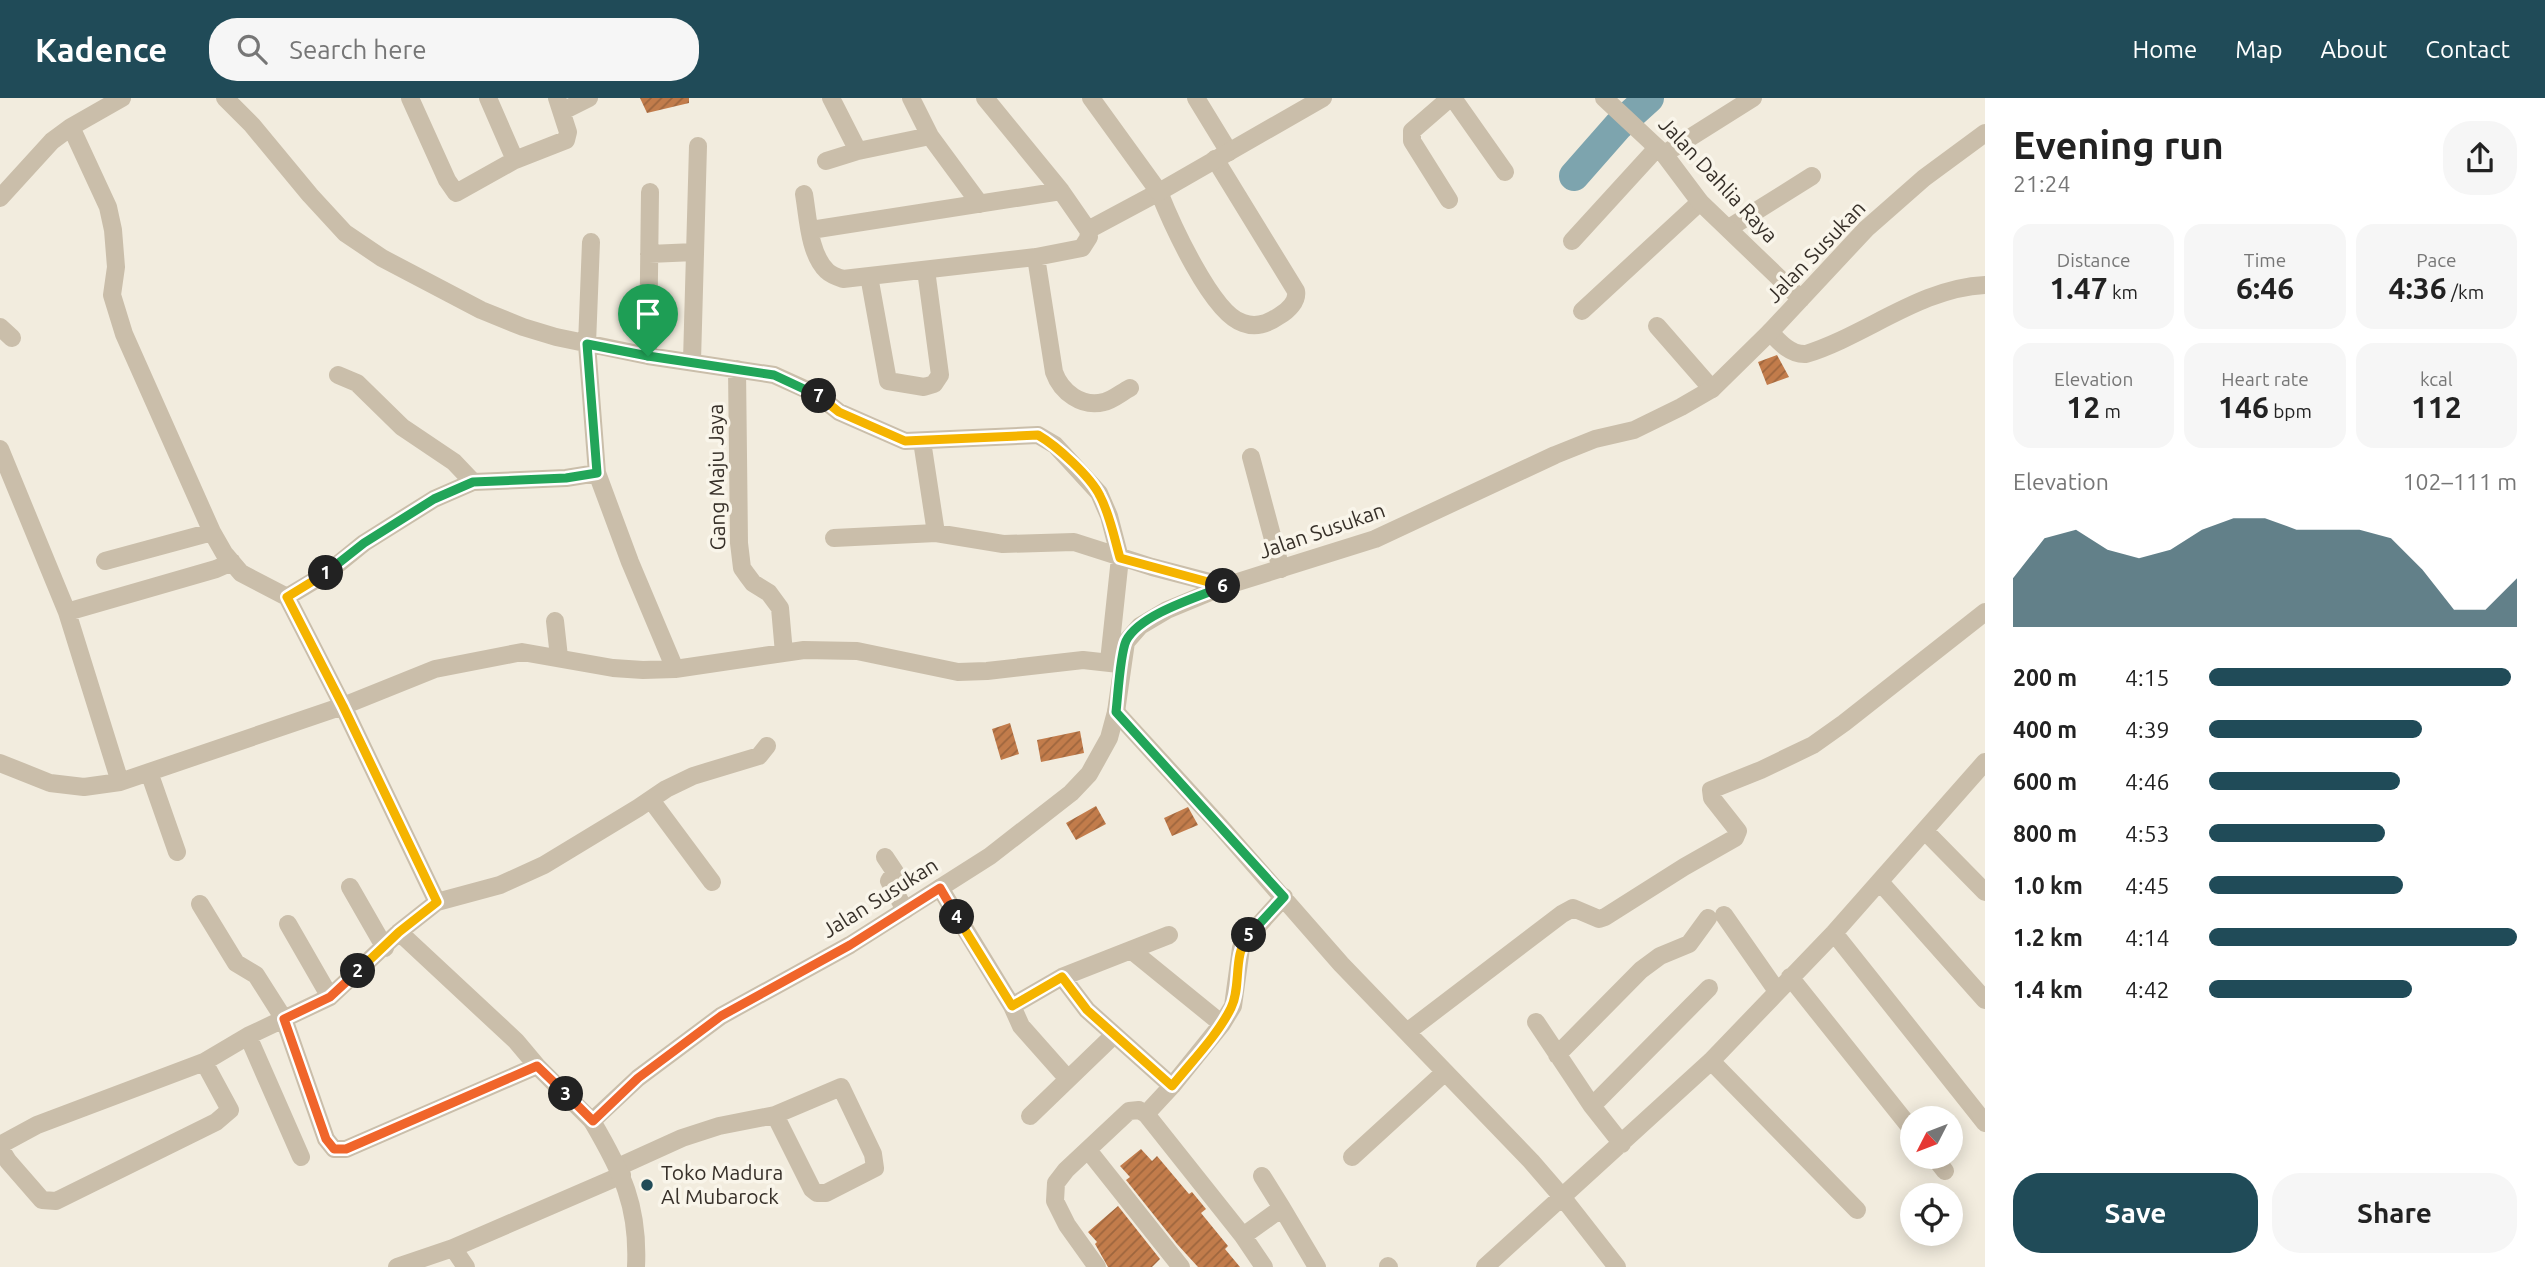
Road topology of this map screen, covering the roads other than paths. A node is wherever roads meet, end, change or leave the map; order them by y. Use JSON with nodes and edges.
{"nodes":[{"id":1,"x":122,"y":98,"type":"edge"},
{"id":2,"x":225,"y":98,"type":"edge"},
{"id":3,"x":410,"y":98,"type":"edge"},
{"id":4,"x":488,"y":98,"type":"edge"},
{"id":5,"x":589,"y":98,"type":"edge"},
{"id":6,"x":831,"y":98,"type":"edge"},
{"id":7,"x":911,"y":98,"type":"edge"},
{"id":8,"x":985,"y":98,"type":"edge"},
{"id":9,"x":1091,"y":98,"type":"edge"},
{"id":10,"x":1196,"y":98,"type":"edge"},
{"id":11,"x":1323,"y":98,"type":"edge"},
{"id":12,"x":1452,"y":98,"type":"edge"},
{"id":13,"x":1604,"y":98,"type":"edge"},
{"id":14,"x":1753,"y":98,"type":"edge"},
{"id":15,"x":560,"y":105,"type":"edge"},
{"id":16,"x":71,"y":127,"type":"junction"},
{"id":17,"x":1985,"y":133,"type":"edge"},
{"id":18,"x":930,"y":136,"type":"junction"},
{"id":19,"x":698,"y":146,"type":"dead end"},
{"id":20,"x":858,"y":151,"type":"junction"},
{"id":21,"x":1660,"y":151,"type":"junction"},
{"id":22,"x":1222,"y":156,"type":"junction"},
{"id":23,"x":515,"y":160,"type":"junction"},
{"id":24,"x":826,"y":161,"type":"dead end"},
{"id":25,"x":1505,"y":173,"type":"dead end"},
{"id":26,"x":1812,"y":176,"type":"dead end"},
{"id":27,"x":1061,"y":191,"type":"junction"},
{"id":28,"x":650,"y":192,"type":"dead end"},
{"id":29,"x":1159,"y":192,"type":"junction"},
{"id":30,"x":804,"y":194,"type":"dead end"},
{"id":31,"x":0,"y":198,"type":"edge"},
{"id":32,"x":1449,"y":200,"type":"dead end"},
{"id":33,"x":1700,"y":202,"type":"junction"},
{"id":34,"x":980,"y":204,"type":"junction"},
{"id":35,"x":1729,"y":228,"type":"junction"},
{"id":36,"x":811,"y":230,"type":"junction"},
{"id":37,"x":1088,"y":230,"type":"junction"},
{"id":38,"x":591,"y":242,"type":"dead end"},
{"id":39,"x":1572,"y":242,"type":"dead end"},
{"id":40,"x":695,"y":252,"type":"junction"},
{"id":41,"x":649,"y":254,"type":"junction"},
{"id":42,"x":1036,"y":257,"type":"junction"},
{"id":43,"x":926,"y":270,"type":"junction"},
{"id":44,"x":869,"y":276,"type":"junction"},
{"id":45,"x":1985,"y":285,"type":"edge"},
{"id":46,"x":1801,"y":299,"type":"junction"},
{"id":47,"x":1582,"y":311,"type":"dead end"},
{"id":48,"x":1657,"y":326,"type":"dead end"},
{"id":49,"x":1770,"y":332,"type":"junction"},
{"id":50,"x":587,"y":344,"type":"junction"},
{"id":51,"x":648,"y":356,"type":"junction"},
{"id":52,"x":692,"y":361,"type":"junction"},
{"id":53,"x":737,"y":369,"type":"junction"},
{"id":54,"x":338,"y":375,"type":"dead end"},
{"id":55,"x":1130,"y":388,"type":"dead end"},
{"id":56,"x":1712,"y":389,"type":"junction"},
{"id":57,"x":922,"y":441,"type":"junction"},
{"id":58,"x":0,"y":449,"type":"edge"},
{"id":59,"x":1251,"y":457,"type":"dead end"},
{"id":60,"x":597,"y":473,"type":"junction"},
{"id":61,"x":473,"y":482,"type":"junction"},
{"id":62,"x":212,"y":532,"type":"junction"},
{"id":63,"x":936,"y":533,"type":"junction"},
{"id":64,"x":834,"y":538,"type":"dead end"},
{"id":65,"x":1120,"y":558,"type":"junction"},
{"id":66,"x":105,"y":561,"type":"dead end"},
{"id":67,"x":232,"y":562,"type":"junction"},
{"id":68,"x":1281,"y":569,"type":"junction"},
{"id":69,"x":1225,"y":586,"type":"junction"},
{"id":70,"x":287,"y":597,"type":"junction"},
{"id":71,"x":67,"y":612,"type":"junction"},
{"id":72,"x":1985,"y":612,"type":"edge"},
{"id":73,"x":555,"y":621,"type":"dead end"},
{"id":74,"x":784,"y":653,"type":"junction"},
{"id":75,"x":559,"y":657,"type":"junction"},
{"id":76,"x":1116,"y":663,"type":"junction"},
{"id":77,"x":675,"y":669,"type":"junction"},
{"id":78,"x":343,"y":706,"type":"junction"},
{"id":79,"x":1116,"y":712,"type":"junction"},
{"id":80,"x":767,"y":746,"type":"dead end"},
{"id":81,"x":1985,"y":762,"type":"edge"},
{"id":82,"x":0,"y":763,"type":"edge"},
{"id":83,"x":149,"y":772,"type":"junction"},
{"id":84,"x":120,"y":782,"type":"junction"},
{"id":85,"x":651,"y":800,"type":"junction"},
{"id":86,"x":1925,"y":831,"type":"junction"},
{"id":87,"x":177,"y":852,"type":"dead end"},
{"id":88,"x":885,"y":856,"type":"dead end"},
{"id":89,"x":712,"y":882,"type":"dead end"},
{"id":90,"x":1880,"y":882,"type":"junction"},
{"id":91,"x":350,"y":887,"type":"dead end"},
{"id":92,"x":940,"y":888,"type":"junction"},
{"id":93,"x":1985,"y":892,"type":"edge"},
{"id":94,"x":1284,"y":897,"type":"junction"},
{"id":95,"x":437,"y":902,"type":"junction"},
{"id":96,"x":200,"y":904,"type":"dead end"},
{"id":97,"x":905,"y":910,"type":"junction"},
{"id":98,"x":288,"y":924,"type":"dead end"},
{"id":99,"x":399,"y":932,"type":"junction"},
{"id":100,"x":1834,"y":933,"type":"junction"},
{"id":101,"x":1169,"y":935,"type":"dead end"},
{"id":102,"x":385,"y":948,"type":"junction"},
{"id":103,"x":1131,"y":950,"type":"junction"},
{"id":104,"x":1062,"y":977,"type":"junction"},
{"id":105,"x":1790,"y":977,"type":"junction"},
{"id":106,"x":1709,"y":988,"type":"dead end"},
{"id":107,"x":1777,"y":991,"type":"junction"},
{"id":108,"x":330,"y":997,"type":"junction"},
{"id":109,"x":1985,"y":1000,"type":"edge"},
{"id":110,"x":1012,"y":1006,"type":"junction"},
{"id":111,"x":284,"y":1019,"type":"junction"},
{"id":112,"x":1536,"y":1022,"type":"dead end"},
{"id":113,"x":1222,"y":1024,"type":"junction"},
{"id":114,"x":1407,"y":1032,"type":"junction"},
{"id":115,"x":1114,"y":1035,"type":"junction"},
{"id":116,"x":248,"y":1036,"type":"junction"},
{"id":117,"x":1557,"y":1055,"type":"junction"},
{"id":118,"x":1711,"y":1061,"type":"junction"},
{"id":119,"x":204,"y":1062,"type":"junction"},
{"id":120,"x":537,"y":1066,"type":"junction"},
{"id":121,"x":1445,"y":1072,"type":"junction"},
{"id":122,"x":1068,"y":1079,"type":"junction"},
{"id":123,"x":1172,"y":1086,"type":"junction"},
{"id":124,"x":1591,"y":1106,"type":"junction"},
{"id":125,"x":1146,"y":1114,"type":"junction"},
{"id":126,"x":775,"y":1115,"type":"junction"},
{"id":127,"x":1900,"y":1115,"type":"edge"},
{"id":128,"x":1030,"y":1116,"type":"dead end"},
{"id":129,"x":593,"y":1121,"type":"junction"},
{"id":130,"x":1985,"y":1123,"type":"edge"},
{"id":131,"x":1622,"y":1143,"type":"junction"},
{"id":132,"x":0,"y":1146,"type":"edge"},
{"id":133,"x":1088,"y":1150,"type":"junction"},
{"id":134,"x":301,"y":1157,"type":"dead end"},
{"id":135,"x":1352,"y":1157,"type":"dead end"},
{"id":136,"x":620,"y":1171,"type":"junction"},
{"id":137,"x":1262,"y":1176,"type":"dead end"},
{"id":138,"x":1563,"y":1198,"type":"junction"},
{"id":139,"x":1282,"y":1208,"type":"junction"},
{"id":140,"x":1857,"y":1210,"type":"dead end"},
{"id":141,"x":1243,"y":1236,"type":"junction"},
{"id":142,"x":453,"y":1248,"type":"junction"},
{"id":143,"x":397,"y":1267,"type":"edge"},
{"id":144,"x":466,"y":1267,"type":"edge"},
{"id":145,"x":636,"y":1267,"type":"edge"},
{"id":146,"x":1097,"y":1267,"type":"edge"},
{"id":147,"x":1181,"y":1267,"type":"edge"},
{"id":148,"x":1264,"y":1267,"type":"edge"},
{"id":149,"x":1317,"y":1267,"type":"edge"},
{"id":150,"x":1485,"y":1267,"type":"edge"},
{"id":151,"x":1618,"y":1267,"type":"edge"}],
"edges":[{"from":1,"to":16,"type":"street"},
{"from":2,"to":50,"type":"street"},
{"from":3,"to":23,"type":"street"},
{"from":4,"to":23,"type":"street"},
{"from":5,"to":15,"type":"street"},
{"from":6,"to":20,"type":"street"},
{"from":7,"to":18,"type":"street"},
{"from":8,"to":27,"type":"street"},
{"from":9,"to":29,"type":"street"},
{"from":10,"to":22,"type":"street"},
{"from":11,"to":22,"type":"street"},
{"from":12,"to":25,"type":"street"},
{"from":12,"to":32,"type":"street"},
{"from":13,"to":21,"type":"street","name":"Jalan Dahlia Raya"},
{"from":14,"to":21,"type":"street"},
{"from":15,"to":23,"type":"street"},
{"from":16,"to":31,"type":"street"},
{"from":16,"to":62,"type":"street"},
{"from":17,"to":46,"type":"street","name":"Jalan Susukan"},
{"from":18,"to":20,"type":"street"},
{"from":18,"to":34,"type":"street"},
{"from":19,"to":40,"type":"street"},
{"from":20,"to":24,"type":"street"},
{"from":21,"to":33,"type":"street","name":"Jalan Dahlia Raya"},
{"from":21,"to":39,"type":"street"},
{"from":22,"to":29,"type":"street"},
{"from":22,"to":29,"type":"street"},
{"from":26,"to":35,"type":"street"},
{"from":27,"to":34,"type":"street"},
{"from":27,"to":37,"type":"street"},
{"from":28,"to":41,"type":"street"},
{"from":29,"to":37,"type":"street"},
{"from":30,"to":36,"type":"street"},
{"from":33,"to":35,"type":"street","name":"Jalan Dahlia Raya"},
{"from":33,"to":47,"type":"street"},
{"from":34,"to":36,"type":"street"},
{"from":35,"to":46,"type":"street","name":"Jalan Dahlia Raya"},
{"from":36,"to":44,"type":"street"},
{"from":37,"to":42,"type":"street"},
{"from":38,"to":50,"type":"street"},
{"from":40,"to":41,"type":"street"},
{"from":40,"to":52,"type":"street"},
{"from":41,"to":51,"type":"street"},
{"from":42,"to":43,"type":"street"},
{"from":42,"to":55,"type":"street"},
{"from":43,"to":44,"type":"street"},
{"from":43,"to":44,"type":"street"},
{"from":45,"to":49,"type":"street"},
{"from":46,"to":49,"type":"street","name":"Jalan Susukan"},
{"from":48,"to":56,"type":"street"},
{"from":49,"to":56,"type":"street","name":"Jalan Susukan"},
{"from":50,"to":51,"type":"street"},
{"from":50,"to":60,"type":"street"},
{"from":51,"to":52,"type":"street"},
{"from":52,"to":53,"type":"street"},
{"from":53,"to":57,"type":"street"},
{"from":53,"to":74,"type":"street","name":"Gang Maju Jaya"},
{"from":54,"to":61,"type":"street"},
{"from":56,"to":68,"type":"street","name":"Jalan Susukan"},
{"from":57,"to":63,"type":"street"},
{"from":57,"to":65,"type":"street"},
{"from":58,"to":71,"type":"street"},
{"from":59,"to":68,"type":"street"},
{"from":60,"to":61,"type":"street"},
{"from":60,"to":77,"type":"street"},
{"from":61,"to":70,"type":"street"},
{"from":62,"to":66,"type":"street"},
{"from":62,"to":67,"type":"street"},
{"from":63,"to":64,"type":"street"},
{"from":63,"to":65,"type":"street"},
{"from":65,"to":69,"type":"street"},
{"from":65,"to":76,"type":"street"},
{"from":67,"to":70,"type":"street"},
{"from":67,"to":71,"type":"street"},
{"from":68,"to":69,"type":"street","name":"Jalan Susukan"},
{"from":69,"to":76,"type":"street","name":"Jalan Susukan"},
{"from":70,"to":78,"type":"street"},
{"from":71,"to":84,"type":"street"},
{"from":72,"to":114,"type":"street"},
{"from":73,"to":75,"type":"street"},
{"from":74,"to":76,"type":"street"},
{"from":74,"to":77,"type":"street"},
{"from":75,"to":77,"type":"street"},
{"from":75,"to":78,"type":"street"},
{"from":76,"to":79,"type":"street","name":"Jalan Susukan"},
{"from":78,"to":83,"type":"street"},
{"from":78,"to":95,"type":"street"},
{"from":79,"to":92,"type":"street","name":"Jalan Susukan"},
{"from":79,"to":94,"type":"street"},
{"from":80,"to":85,"type":"street"},
{"from":81,"to":86,"type":"street"},
{"from":82,"to":84,"type":"street"},
{"from":83,"to":84,"type":"street"},
{"from":83,"to":87,"type":"street"},
{"from":85,"to":89,"type":"street"},
{"from":85,"to":95,"type":"street"},
{"from":86,"to":90,"type":"street"},
{"from":86,"to":93,"type":"street"},
{"from":88,"to":97,"type":"street"},
{"from":90,"to":100,"type":"street"},
{"from":90,"to":109,"type":"street"},
{"from":91,"to":102,"type":"street"},
{"from":92,"to":97,"type":"street","name":"Jalan Susukan"},
{"from":92,"to":110,"type":"street"},
{"from":94,"to":113,"type":"street"},
{"from":94,"to":114,"type":"street"},
{"from":95,"to":99,"type":"street"},
{"from":96,"to":111,"type":"street"},
{"from":97,"to":129,"type":"street","name":"Jalan Susukan"},
{"from":98,"to":108,"type":"street"},
{"from":99,"to":102,"type":"street"},
{"from":99,"to":120,"type":"street"},
{"from":100,"to":105,"type":"street"},
{"from":100,"to":130,"type":"street"},
{"from":101,"to":103,"type":"street"},
{"from":102,"to":108,"type":"street"},
{"from":103,"to":104,"type":"street"},
{"from":103,"to":113,"type":"street"},
{"from":104,"to":110,"type":"street"},
{"from":104,"to":115,"type":"street"},
{"from":105,"to":107,"type":"street"},
{"from":105,"to":127,"type":"street"},
{"from":106,"to":124,"type":"street"},
{"from":107,"to":117,"type":"street"},
{"from":107,"to":118,"type":"street"},
{"from":108,"to":111,"type":"street"},
{"from":110,"to":122,"type":"street"},
{"from":111,"to":116,"type":"street"},
{"from":111,"to":120,"type":"street"},
{"from":112,"to":117,"type":"street"},
{"from":113,"to":123,"type":"street"},
{"from":114,"to":121,"type":"street"},
{"from":115,"to":122,"type":"street"},
{"from":115,"to":123,"type":"street"},
{"from":116,"to":119,"type":"street"},
{"from":116,"to":134,"type":"street"},
{"from":117,"to":124,"type":"street"},
{"from":118,"to":131,"type":"street"},
{"from":118,"to":140,"type":"street"},
{"from":119,"to":132,"type":"street"},
{"from":119,"to":132,"type":"street"},
{"from":120,"to":129,"type":"street"},
{"from":121,"to":135,"type":"street"},
{"from":121,"to":138,"type":"street"},
{"from":122,"to":128,"type":"street"},
{"from":123,"to":125,"type":"street"},
{"from":124,"to":131,"type":"street"},
{"from":125,"to":133,"type":"street"},
{"from":125,"to":141,"type":"street"},
{"from":126,"to":126,"type":"street"},
{"from":126,"to":136,"type":"street"},
{"from":129,"to":136,"type":"street"},
{"from":131,"to":138,"type":"street"},
{"from":133,"to":146,"type":"street"},
{"from":133,"to":147,"type":"street"},
{"from":136,"to":142,"type":"street"},
{"from":136,"to":145,"type":"street"},
{"from":137,"to":139,"type":"street"},
{"from":138,"to":150,"type":"street"},
{"from":138,"to":151,"type":"street"},
{"from":139,"to":141,"type":"street"},
{"from":139,"to":149,"type":"street"},
{"from":141,"to":148,"type":"street"},
{"from":142,"to":143,"type":"street"},
{"from":142,"to":144,"type":"street"}]}
